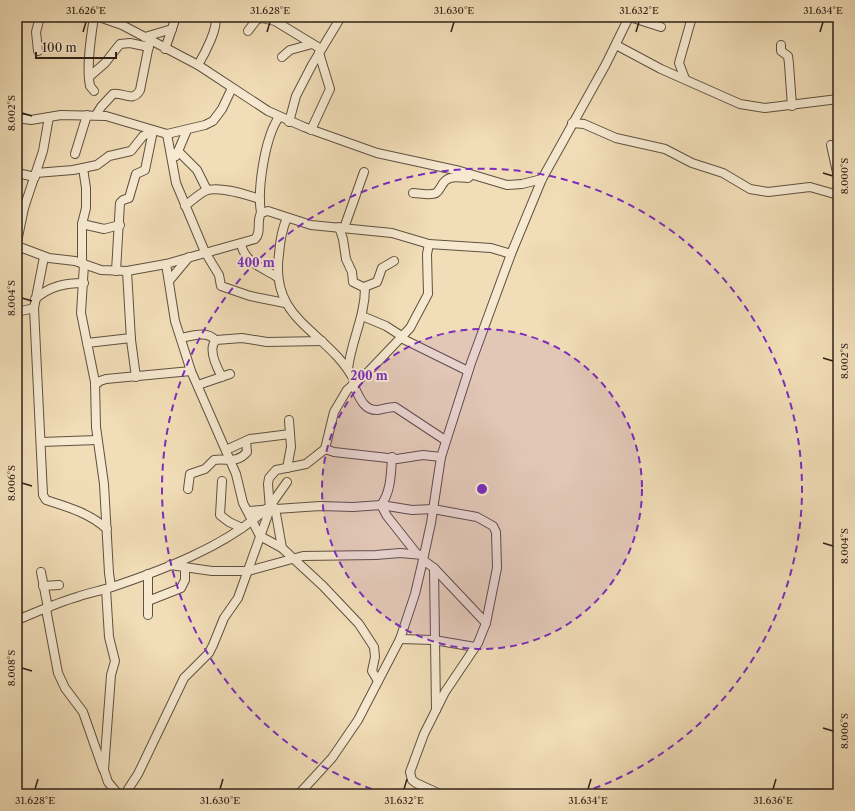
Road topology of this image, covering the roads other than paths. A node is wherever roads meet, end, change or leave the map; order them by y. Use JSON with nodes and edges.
{"nodes":[{"id":1,"x":40,"y":17,"type":"edge"},
{"id":2,"x":94,"y":17,"type":"edge"},
{"id":3,"x":99,"y":17,"type":"edge"},
{"id":4,"x":176,"y":17,"type":"edge"},
{"id":5,"x":215,"y":17,"type":"edge"},
{"id":6,"x":341,"y":17,"type":"edge"},
{"id":7,"x":630,"y":17,"type":"edge"},
{"id":8,"x":692,"y":17,"type":"edge"},
{"id":9,"x":661,"y":27,"type":"dead end"},
{"id":10,"x":172,"y":29,"type":"junction"},
{"id":11,"x":248,"y":31,"type":"dead end"},
{"id":12,"x":148,"y":41,"type":"junction"},
{"id":13,"x":312,"y":44,"type":"junction"},
{"id":14,"x":616,"y":45,"type":"junction"},
{"id":15,"x":781,"y":45,"type":"dead end"},
{"id":16,"x":165,"y":49,"type":"junction"},
{"id":17,"x":38,"y":51,"type":"dead end"},
{"id":18,"x":320,"y":51,"type":"junction"},
{"id":19,"x":282,"y":57,"type":"dead end"},
{"id":20,"x":198,"y":65,"type":"junction"},
{"id":21,"x":89,"y":77,"type":"junction"},
{"id":22,"x":685,"y":79,"type":"junction"},
{"id":23,"x":232,"y":88,"type":"junction"},
{"id":24,"x":94,"y":91,"type":"dead end"},
{"id":25,"x":838,"y":99,"type":"edge"},
{"id":26,"x":792,"y":106,"type":"junction"},
{"id":27,"x":87,"y":115,"type":"junction"},
{"id":28,"x":96,"y":115,"type":"junction"},
{"id":29,"x":49,"y":117,"type":"junction"},
{"id":30,"x":279,"y":117,"type":"junction"},
{"id":31,"x":17,"y":118,"type":"edge"},
{"id":32,"x":289,"y":122,"type":"junction"},
{"id":33,"x":572,"y":123,"type":"junction"},
{"id":34,"x":187,"y":130,"type":"junction"},
{"id":35,"x":311,"y":130,"type":"junction"},
{"id":36,"x":153,"y":131,"type":"junction"},
{"id":37,"x":167,"y":134,"type":"junction"},
{"id":38,"x":831,"y":145,"type":"dead end"},
{"id":39,"x":178,"y":151,"type":"junction"},
{"id":40,"x":75,"y":154,"type":"dead end"},
{"id":41,"x":173,"y":164,"type":"junction"},
{"id":42,"x":83,"y":168,"type":"junction"},
{"id":43,"x":364,"y":172,"type":"dead end"},
{"id":44,"x":17,"y":173,"type":"edge"},
{"id":45,"x":470,"y":174,"type":"junction"},
{"id":46,"x":35,"y":175,"type":"junction"},
{"id":47,"x":838,"y":177,"type":"edge"},
{"id":48,"x":542,"y":180,"type":"junction"},
{"id":49,"x":207,"y":190,"type":"junction"},
{"id":50,"x":413,"y":193,"type":"dead end"},
{"id":51,"x":838,"y":195,"type":"edge"},
{"id":52,"x":260,"y":199,"type":"junction"},
{"id":53,"x":185,"y":206,"type":"junction"},
{"id":54,"x":261,"y":213,"type":"junction"},
{"id":55,"x":287,"y":218,"type":"junction"},
{"id":56,"x":19,"y":219,"type":"edge"},
{"id":57,"x":82,"y":224,"type":"junction"},
{"id":58,"x":120,"y":225,"type":"junction"},
{"id":59,"x":341,"y":228,"type":"junction"},
{"id":60,"x":17,"y":242,"type":"edge"},
{"id":61,"x":241,"y":244,"type":"junction"},
{"id":62,"x":429,"y":244,"type":"junction"},
{"id":63,"x":17,"y":246,"type":"edge"},
{"id":64,"x":205,"y":252,"type":"junction"},
{"id":65,"x":511,"y":254,"type":"junction"},
{"id":66,"x":44,"y":256,"type":"junction"},
{"id":67,"x":189,"y":256,"type":"junction"},
{"id":68,"x":394,"y":261,"type":"dead end"},
{"id":69,"x":83,"y":263,"type":"junction"},
{"id":70,"x":166,"y":264,"type":"junction"},
{"id":71,"x":116,"y":271,"type":"junction"},
{"id":72,"x":127,"y":271,"type":"junction"},
{"id":73,"x":276,"y":277,"type":"junction"},
{"id":74,"x":169,"y":281,"type":"junction"},
{"id":75,"x":84,"y":283,"type":"junction"},
{"id":76,"x":364,"y":287,"type":"junction"},
{"id":77,"x":36,"y":299,"type":"junction"},
{"id":78,"x":285,"y":303,"type":"junction"},
{"id":79,"x":34,"y":308,"type":"junction"},
{"id":80,"x":21,"y":311,"type":"edge"},
{"id":81,"x":362,"y":316,"type":"junction"},
{"id":82,"x":17,"y":317,"type":"edge"},
{"id":83,"x":131,"y":338,"type":"junction"},
{"id":84,"x":181,"y":338,"type":"junction"},
{"id":85,"x":402,"y":338,"type":"junction"},
{"id":86,"x":215,"y":340,"type":"junction"},
{"id":87,"x":322,"y":342,"type":"junction"},
{"id":88,"x":87,"y":343,"type":"junction"},
{"id":89,"x":348,"y":369,"type":"junction"},
{"id":90,"x":191,"y":370,"type":"junction"},
{"id":91,"x":468,"y":372,"type":"junction"},
{"id":92,"x":136,"y":377,"type":"junction"},
{"id":93,"x":354,"y":383,"type":"junction"},
{"id":94,"x":96,"y":385,"type":"junction"},
{"id":95,"x":198,"y":385,"type":"junction"},
{"id":96,"x":289,"y":420,"type":"dead end"},
{"id":97,"x":290,"y":434,"type":"junction"},
{"id":98,"x":97,"y":440,"type":"junction"},
{"id":99,"x":445,"y":440,"type":"junction"},
{"id":100,"x":246,"y":441,"type":"junction"},
{"id":101,"x":41,"y":442,"type":"junction"},
{"id":102,"x":325,"y":449,"type":"junction"},
{"id":103,"x":226,"y":450,"type":"junction"},
{"id":104,"x":392,"y":457,"type":"junction"},
{"id":105,"x":441,"y":457,"type":"junction"},
{"id":106,"x":230,"y":462,"type":"junction"},
{"id":107,"x":287,"y":468,"type":"junction"},
{"id":108,"x":222,"y":481,"type":"dead end"},
{"id":109,"x":287,"y":482,"type":"dead end"},
{"id":110,"x":188,"y":490,"type":"dead end"},
{"id":111,"x":381,"y":505,"type":"junction"},
{"id":112,"x":270,"y":508,"type":"junction"},
{"id":113,"x":433,"y":509,"type":"junction"},
{"id":114,"x":248,"y":511,"type":"junction"},
{"id":115,"x":252,"y":521,"type":"junction"},
{"id":116,"x":242,"y":528,"type":"junction"},
{"id":117,"x":107,"y":529,"type":"junction"},
{"id":118,"x":260,"y":536,"type":"junction"},
{"id":119,"x":282,"y":548,"type":"junction"},
{"id":120,"x":293,"y":557,"type":"junction"},
{"id":121,"x":421,"y":557,"type":"junction"},
{"id":122,"x":170,"y":564,"type":"junction"},
{"id":123,"x":185,"y":568,"type":"junction"},
{"id":124,"x":434,"y":568,"type":"junction"},
{"id":125,"x":248,"y":571,"type":"junction"},
{"id":126,"x":41,"y":572,"type":"dead end"},
{"id":127,"x":148,"y":574,"type":"junction"},
{"id":128,"x":59,"y":585,"type":"dead end"},
{"id":129,"x":44,"y":586,"type":"junction"},
{"id":130,"x":109,"y":588,"type":"junction"},
{"id":131,"x":148,"y":601,"type":"junction"},
{"id":132,"x":47,"y":608,"type":"junction"},
{"id":133,"x":148,"y":615,"type":"dead end"},
{"id":134,"x":17,"y":620,"type":"edge"},
{"id":135,"x":486,"y":622,"type":"junction"},
{"id":136,"x":400,"y":639,"type":"junction"},
{"id":137,"x":434,"y":640,"type":"junction"},
{"id":138,"x":475,"y":647,"type":"junction"},
{"id":139,"x":378,"y":681,"type":"junction"},
{"id":140,"x":436,"y":710,"type":"junction"},
{"id":141,"x":104,"y":770,"type":"junction"},
{"id":142,"x":426,"y":791,"type":"edge"},
{"id":143,"x":118,"y":794,"type":"edge"},
{"id":144,"x":125,"y":794,"type":"edge"},
{"id":145,"x":299,"y":794,"type":"edge"},
{"id":146,"x":440,"y":794,"type":"edge"}],
"edges":[{"from":1,"to":17,"type":"street"},
{"from":2,"to":21,"type":"street"},
{"from":3,"to":12,"type":"street"},
{"from":4,"to":10,"type":"street"},
{"from":5,"to":20,"type":"street"},
{"from":6,"to":18,"type":"street"},
{"from":7,"to":9,"type":"street"},
{"from":7,"to":14,"type":"street"},
{"from":8,"to":22,"type":"street"},
{"from":10,"to":12,"type":"street"},
{"from":10,"to":16,"type":"street"},
{"from":11,"to":13,"type":"street"},
{"from":12,"to":16,"type":"street"},
{"from":12,"to":21,"type":"street"},
{"from":12,"to":28,"type":"street"},
{"from":13,"to":18,"type":"street"},
{"from":13,"to":19,"type":"street"},
{"from":14,"to":22,"type":"street"},
{"from":14,"to":33,"type":"street"},
{"from":15,"to":26,"type":"street"},
{"from":16,"to":20,"type":"street"},
{"from":18,"to":32,"type":"street"},
{"from":18,"to":35,"type":"street"},
{"from":20,"to":23,"type":"street"},
{"from":21,"to":24,"type":"street"},
{"from":22,"to":26,"type":"street"},
{"from":23,"to":30,"type":"street"},
{"from":23,"to":34,"type":"street"},
{"from":25,"to":26,"type":"street"},
{"from":27,"to":28,"type":"street"},
{"from":27,"to":29,"type":"street"},
{"from":27,"to":40,"type":"street"},
{"from":28,"to":36,"type":"street"},
{"from":29,"to":31,"type":"street"},
{"from":29,"to":46,"type":"street"},
{"from":30,"to":32,"type":"street"},
{"from":30,"to":52,"type":"street"},
{"from":32,"to":35,"type":"street"},
{"from":33,"to":48,"type":"street"},
{"from":33,"to":51,"type":"street"},
{"from":34,"to":37,"type":"street"},
{"from":34,"to":39,"type":"street"},
{"from":35,"to":45,"type":"street"},
{"from":36,"to":37,"type":"street"},
{"from":36,"to":42,"type":"street"},
{"from":36,"to":58,"type":"street"},
{"from":37,"to":41,"type":"street"},
{"from":38,"to":47,"type":"street"},
{"from":39,"to":41,"type":"street"},
{"from":39,"to":49,"type":"street"},
{"from":41,"to":53,"type":"street"},
{"from":42,"to":46,"type":"street"},
{"from":42,"to":57,"type":"street"},
{"from":43,"to":59,"type":"street"},
{"from":44,"to":46,"type":"street"},
{"from":45,"to":48,"type":"street"},
{"from":45,"to":50,"type":"street"},
{"from":46,"to":56,"type":"street"},
{"from":48,"to":65,"type":"street"},
{"from":49,"to":52,"type":"street"},
{"from":49,"to":53,"type":"street"},
{"from":52,"to":54,"type":"street"},
{"from":53,"to":64,"type":"street"},
{"from":54,"to":55,"type":"street"},
{"from":54,"to":61,"type":"street"},
{"from":55,"to":59,"type":"street"},
{"from":55,"to":73,"type":"street"},
{"from":56,"to":60,"type":"street"},
{"from":57,"to":58,"type":"street"},
{"from":57,"to":69,"type":"street"},
{"from":58,"to":71,"type":"street"},
{"from":59,"to":62,"type":"street"},
{"from":59,"to":76,"type":"street"},
{"from":61,"to":64,"type":"street"},
{"from":61,"to":73,"type":"street"},
{"from":62,"to":65,"type":"street"},
{"from":62,"to":85,"type":"street"},
{"from":63,"to":66,"type":"street"},
{"from":64,"to":67,"type":"street"},
{"from":64,"to":78,"type":"street"},
{"from":65,"to":91,"type":"street"},
{"from":66,"to":69,"type":"street"},
{"from":66,"to":77,"type":"street"},
{"from":67,"to":70,"type":"street"},
{"from":67,"to":74,"type":"street"},
{"from":68,"to":76,"type":"street"},
{"from":69,"to":71,"type":"street"},
{"from":69,"to":75,"type":"street"},
{"from":70,"to":72,"type":"street"},
{"from":70,"to":74,"type":"street"},
{"from":71,"to":72,"type":"street"},
{"from":72,"to":83,"type":"street"},
{"from":73,"to":78,"type":"street"},
{"from":74,"to":84,"type":"street"},
{"from":75,"to":77,"type":"street"},
{"from":75,"to":88,"type":"street"},
{"from":76,"to":81,"type":"street"},
{"from":77,"to":79,"type":"street"},
{"from":78,"to":87,"type":"street"},
{"from":79,"to":80,"type":"street"},
{"from":79,"to":101,"type":"street"},
{"from":80,"to":82,"type":"street"},
{"from":81,"to":85,"type":"street"},
{"from":81,"to":89,"type":"street"},
{"from":83,"to":88,"type":"street"},
{"from":83,"to":92,"type":"street"},
{"from":84,"to":86,"type":"street"},
{"from":84,"to":90,"type":"street"},
{"from":85,"to":91,"type":"street"},
{"from":85,"to":93,"type":"street"},
{"from":86,"to":87,"type":"street"},
{"from":86,"to":95,"type":"street"},
{"from":87,"to":89,"type":"street"},
{"from":88,"to":94,"type":"street"},
{"from":89,"to":93,"type":"street"},
{"from":90,"to":92,"type":"street"},
{"from":90,"to":95,"type":"street"},
{"from":91,"to":99,"type":"street"},
{"from":92,"to":94,"type":"street"},
{"from":93,"to":99,"type":"street"},
{"from":93,"to":102,"type":"street"},
{"from":94,"to":98,"type":"street"},
{"from":95,"to":103,"type":"street"},
{"from":96,"to":97,"type":"street"},
{"from":97,"to":100,"type":"street"},
{"from":97,"to":107,"type":"street"},
{"from":98,"to":101,"type":"street"},
{"from":98,"to":117,"type":"street"},
{"from":99,"to":105,"type":"street"},
{"from":100,"to":103,"type":"street"},
{"from":100,"to":106,"type":"street"},
{"from":101,"to":117,"type":"street"},
{"from":102,"to":104,"type":"street"},
{"from":102,"to":107,"type":"street"},
{"from":103,"to":106,"type":"street"},
{"from":104,"to":105,"type":"street"},
{"from":104,"to":111,"type":"street"},
{"from":105,"to":113,"type":"street"},
{"from":106,"to":110,"type":"street"},
{"from":106,"to":114,"type":"street"},
{"from":107,"to":112,"type":"street"},
{"from":108,"to":116,"type":"street"},
{"from":109,"to":112,"type":"street"},
{"from":111,"to":112,"type":"street"},
{"from":111,"to":113,"type":"street"},
{"from":111,"to":121,"type":"street"},
{"from":112,"to":114,"type":"street"},
{"from":112,"to":115,"type":"street"},
{"from":112,"to":118,"type":"street"},
{"from":112,"to":119,"type":"street"},
{"from":113,"to":121,"type":"street"},
{"from":113,"to":135,"type":"street"},
{"from":114,"to":115,"type":"street"},
{"from":115,"to":116,"type":"street"},
{"from":115,"to":118,"type":"street"},
{"from":116,"to":122,"type":"street"},
{"from":117,"to":130,"type":"street"},
{"from":118,"to":119,"type":"street"},
{"from":118,"to":125,"type":"street"},
{"from":119,"to":120,"type":"street"},
{"from":120,"to":121,"type":"street"},
{"from":120,"to":125,"type":"street"},
{"from":120,"to":139,"type":"street"},
{"from":121,"to":124,"type":"street"},
{"from":121,"to":136,"type":"street"},
{"from":122,"to":123,"type":"street"},
{"from":122,"to":127,"type":"street"},
{"from":123,"to":125,"type":"street"},
{"from":123,"to":131,"type":"street"},
{"from":124,"to":135,"type":"street"},
{"from":124,"to":137,"type":"street"},
{"from":125,"to":144,"type":"street"},
{"from":126,"to":129,"type":"street"},
{"from":127,"to":130,"type":"street"},
{"from":127,"to":131,"type":"street"},
{"from":128,"to":129,"type":"street"},
{"from":129,"to":132,"type":"street"},
{"from":130,"to":132,"type":"street"},
{"from":130,"to":141,"type":"street"},
{"from":131,"to":133,"type":"street"},
{"from":132,"to":134,"type":"street"},
{"from":132,"to":141,"type":"street"},
{"from":135,"to":138,"type":"street"},
{"from":136,"to":137,"type":"street"},
{"from":136,"to":139,"type":"street"},
{"from":137,"to":138,"type":"street"},
{"from":137,"to":140,"type":"street"},
{"from":138,"to":140,"type":"street"},
{"from":139,"to":145,"type":"street"},
{"from":140,"to":142,"type":"street"},
{"from":141,"to":143,"type":"street"},
{"from":142,"to":146,"type":"street"}]}
